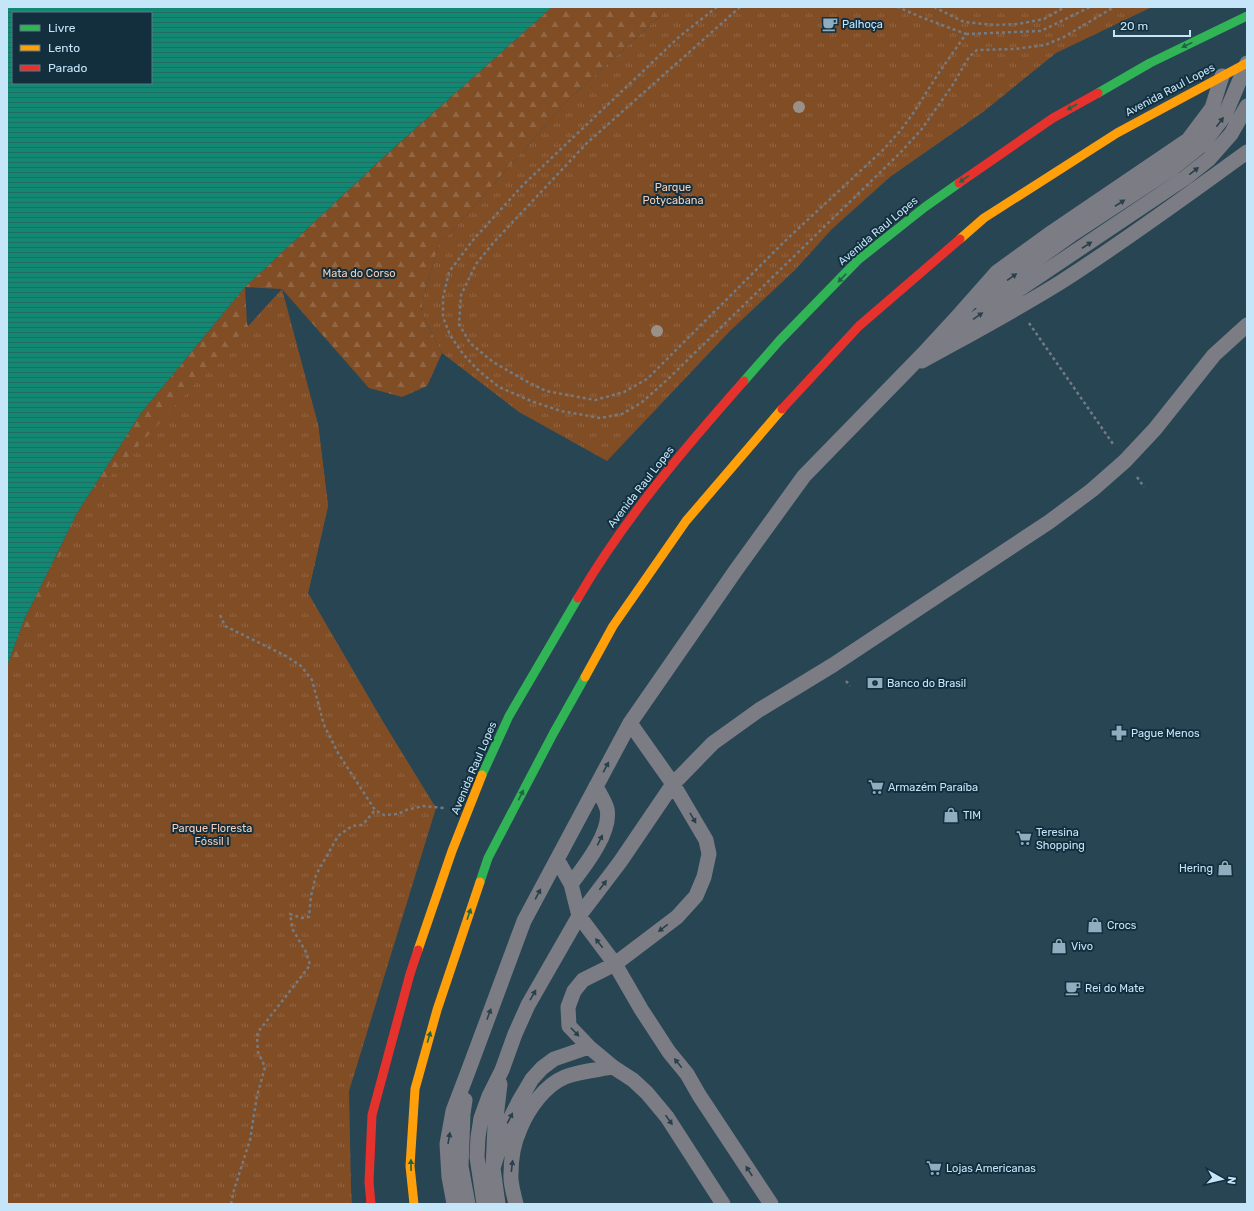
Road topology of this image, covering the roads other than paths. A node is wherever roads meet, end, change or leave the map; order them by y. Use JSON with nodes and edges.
{"nodes":[{"id":1,"x":1247,"y":16,"type":"edge"},
{"id":2,"x":1247,"y":63,"type":"edge"},
{"id":3,"x":1222,"y":76,"type":"junction"},
{"id":4,"x":1247,"y":106,"type":"edge"},
{"id":5,"x":1247,"y":152,"type":"edge"},
{"id":6,"x":958,"y":316,"type":"junction"},
{"id":7,"x":1247,"y":325,"type":"edge"},
{"id":8,"x":923,"y":354,"type":"junction"},
{"id":9,"x":909,"y":368,"type":"junction"},
{"id":10,"x":630,"y":723,"type":"junction"},
{"id":11,"x":673,"y":784,"type":"junction"},
{"id":12,"x":596,"y":786,"type":"junction"},
{"id":13,"x":557,"y":859,"type":"junction"},
{"id":14,"x":570,"y":884,"type":"junction"},
{"id":15,"x":579,"y":916,"type":"junction"},
{"id":16,"x":615,"y":964,"type":"junction"},
{"id":17,"x":589,"y":1047,"type":"junction"},
{"id":18,"x":613,"y":1067,"type":"junction"},
{"id":19,"x":469,"y":1069,"type":"junction"},
{"id":20,"x":502,"y":1070,"type":"junction"},
{"id":21,"x":493,"y":1168,"type":"junction"},
{"id":22,"x":371,"y":1204,"type":"edge"},
{"id":23,"x":414,"y":1204,"type":"edge"},
{"id":24,"x":454,"y":1204,"type":"edge"},
{"id":25,"x":468,"y":1204,"type":"edge"},
{"id":26,"x":484,"y":1204,"type":"edge"},
{"id":27,"x":498,"y":1204,"type":"edge"},
{"id":28,"x":516,"y":1204,"type":"edge"},
{"id":29,"x":723,"y":1204,"type":"edge"},
{"id":30,"x":771,"y":1204,"type":"edge"}],
"edges":[{"from":1,"to":22,"type":"main road","name":"Avenida Raul Lopes","one_way":true},
{"from":2,"to":3,"type":"main road","name":"Avenida Raul Lopes"},
{"from":6,"to":2,"type":"lane","one_way":true},
{"from":3,"to":6,"type":"lane"},
{"from":23,"to":3,"type":"main road","name":"Avenida Raul Lopes","one_way":true},
{"from":8,"to":4,"type":"lane","one_way":true},
{"from":5,"to":9,"type":"lane"},
{"from":6,"to":8,"type":"lane"},
{"from":7,"to":11,"type":"lane"},
{"from":8,"to":9,"type":"lane"},
{"from":9,"to":10,"type":"lane"},
{"from":10,"to":11,"type":"lane"},
{"from":12,"to":10,"type":"lane","one_way":true},
{"from":15,"to":11,"type":"lane","one_way":true},
{"from":11,"to":16,"type":"lane","one_way":true},
{"from":12,"to":13,"type":"lane"},
{"from":14,"to":12,"type":"lane","one_way":true},
{"from":13,"to":14,"type":"lane"},
{"from":19,"to":13,"type":"lane","one_way":true},
{"from":14,"to":15,"type":"lane"},
{"from":16,"to":15,"type":"lane","one_way":true},
{"from":20,"to":15,"type":"lane","one_way":true},
{"from":16,"to":17,"type":"lane","one_way":true},
{"from":30,"to":16,"type":"lane","one_way":true},
{"from":17,"to":18,"type":"lane"},
{"from":21,"to":17,"type":"lane","one_way":true},
{"from":28,"to":18,"type":"lane","one_way":true},
{"from":18,"to":29,"type":"lane","one_way":true},
{"from":24,"to":19,"type":"lane","one_way":true},
{"from":19,"to":25,"type":"lane"},
{"from":20,"to":21,"type":"lane"},
{"from":20,"to":26,"type":"lane"},
{"from":21,"to":27,"type":"lane"}]}
